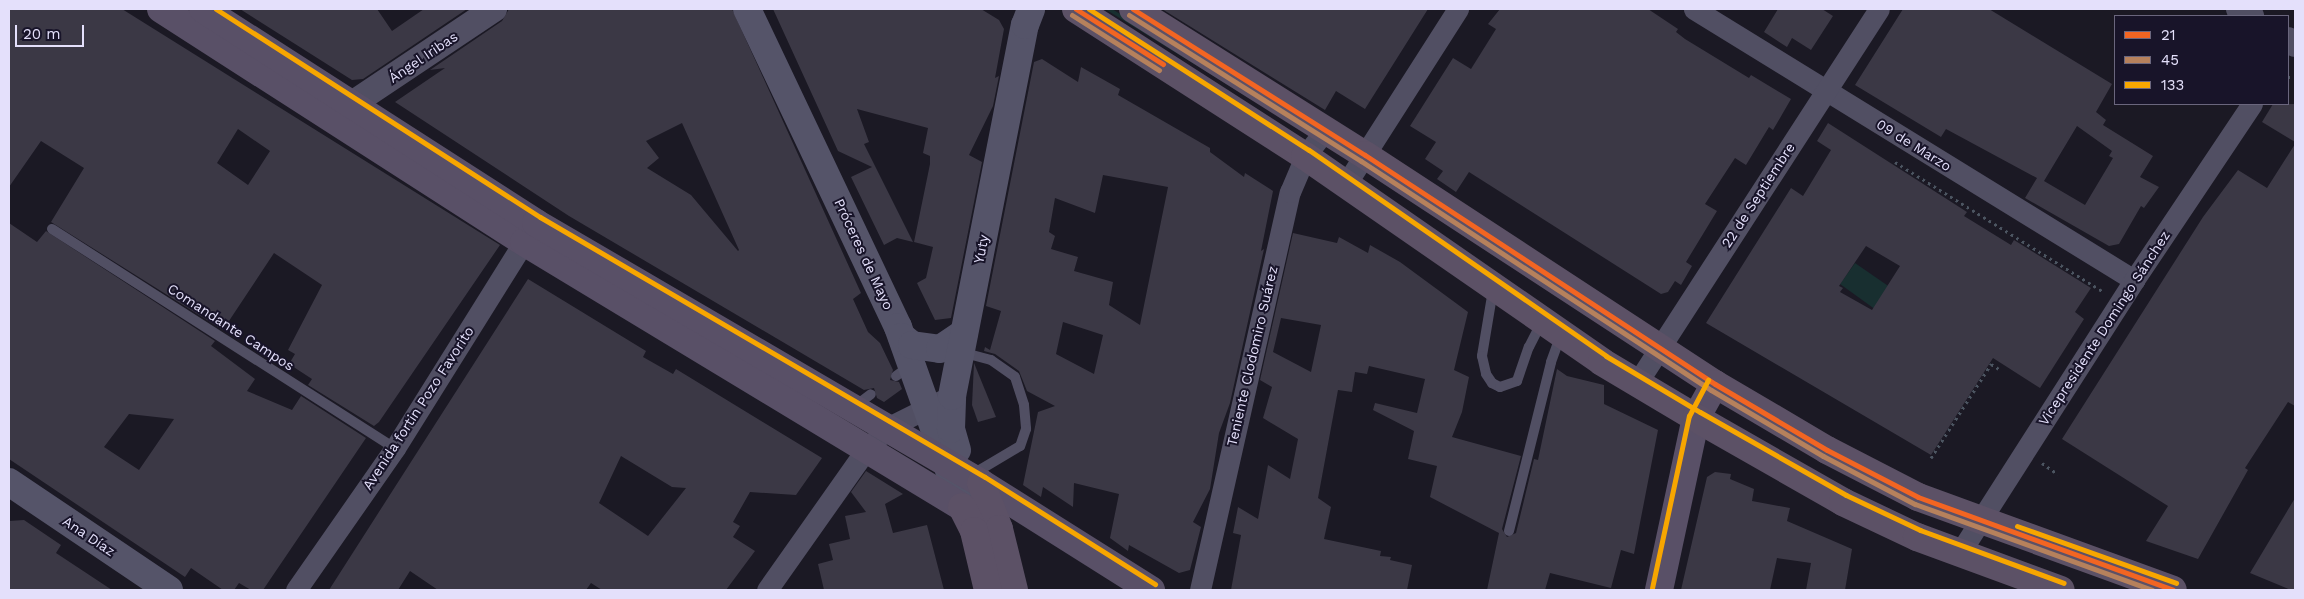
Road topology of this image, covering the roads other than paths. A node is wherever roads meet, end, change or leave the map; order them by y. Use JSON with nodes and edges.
{"nodes":[{"id":1,"x":161,"y":9,"type":"edge"},
{"id":2,"x":204,"y":9,"type":"edge"},
{"id":3,"x":494,"y":9,"type":"edge"},
{"id":4,"x":747,"y":9,"type":"edge"},
{"id":5,"x":1031,"y":9,"type":"edge"},
{"id":6,"x":1076,"y":9,"type":"edge"},
{"id":7,"x":1133,"y":9,"type":"edge"},
{"id":8,"x":1458,"y":9,"type":"edge"},
{"id":9,"x":1694,"y":9,"type":"edge"},
{"id":10,"x":1880,"y":9,"type":"edge"},
{"id":11,"x":1826,"y":91,"type":"junction"},
{"id":12,"x":352,"y":104,"type":"junction"},
{"id":13,"x":2251,"y":105,"type":"edge"},
{"id":14,"x":1325,"y":130,"type":"junction"},
{"id":15,"x":1365,"y":155,"type":"junction"},
{"id":16,"x":1305,"y":156,"type":"junction"},
{"id":17,"x":1346,"y":184,"type":"junction"},
{"id":18,"x":52,"y":229,"type":"dead end"},
{"id":19,"x":530,"y":232,"type":"junction"},
{"id":20,"x":2134,"y":280,"type":"junction"},
{"id":21,"x":1494,"y":286,"type":"junction"},
{"id":22,"x":1552,"y":327,"type":"junction"},
{"id":23,"x":902,"y":337,"type":"junction"},
{"id":24,"x":962,"y":342,"type":"junction"},
{"id":25,"x":1659,"y":347,"type":"junction"},
{"id":26,"x":1638,"y":383,"type":"junction"},
{"id":27,"x":1715,"y":384,"type":"junction"},
{"id":28,"x":952,"y":396,"type":"junction"},
{"id":29,"x":927,"y":408,"type":"junction"},
{"id":30,"x":1696,"y":418,"type":"junction"},
{"id":31,"x":887,"y":428,"type":"junction"},
{"id":32,"x":395,"y":448,"type":"junction"},
{"id":33,"x":865,"y":451,"type":"junction"},
{"id":34,"x":967,"y":474,"type":"junction"},
{"id":35,"x":9,"y":482,"type":"edge"},
{"id":36,"x":962,"y":507,"type":"junction"},
{"id":37,"x":1980,"y":521,"type":"junction"},
{"id":38,"x":1508,"y":531,"type":"dead end"},
{"id":39,"x":1959,"y":554,"type":"junction"},
{"id":40,"x":1139,"y":587,"type":"edge"},
{"id":41,"x":168,"y":590,"type":"edge"},
{"id":42,"x":296,"y":590,"type":"edge"},
{"id":43,"x":767,"y":590,"type":"edge"},
{"id":44,"x":988,"y":590,"type":"edge"},
{"id":45,"x":1014,"y":590,"type":"edge"},
{"id":46,"x":1200,"y":590,"type":"edge"},
{"id":47,"x":1659,"y":590,"type":"edge"},
{"id":48,"x":2061,"y":590,"type":"edge"},
{"id":49,"x":2172,"y":590,"type":"edge"}],
"edges":[{"from":1,"to":19,"type":"main road"},
{"from":2,"to":12,"type":"main road"},
{"from":3,"to":12,"type":"street","name":"Ángel Iribas"},
{"from":4,"to":23,"type":"main road","name":"Próceres de Mayo"},
{"from":5,"to":24,"type":"main road","name":"Yuty"},
{"from":6,"to":16,"type":"highway"},
{"from":7,"to":14,"type":"highway"},
{"from":8,"to":15,"type":"street"},
{"from":9,"to":11,"type":"street","name":"09 de Marzo"},
{"from":10,"to":11,"type":"street","name":"22 de Septiembre"},
{"from":11,"to":20,"type":"street","name":"09 de Marzo"},
{"from":11,"to":25,"type":"street","name":"22 de Septiembre"},
{"from":12,"to":19,"type":"main road"},
{"from":13,"to":20,"type":"street","name":"Vicepresidente Domingo Sánchez"},
{"from":14,"to":15,"type":"highway"},
{"from":14,"to":16,"type":"street","name":"Teniente Clodomiro Suárez"},
{"from":15,"to":17,"type":"street"},
{"from":15,"to":25,"type":"highway"},
{"from":16,"to":17,"type":"highway"},
{"from":16,"to":46,"type":"street","name":"Teniente Clodomiro Suárez"},
{"from":17,"to":21,"type":"highway"},
{"from":18,"to":32,"type":"lane","name":"Comandante Campos"},
{"from":19,"to":31,"type":"main road"},
{"from":19,"to":32,"type":"street","name":"Avenida fortin Pozo Favorito"},
{"from":19,"to":33,"type":"main road"},
{"from":20,"to":37,"type":"street","name":"Vicepresidente Domingo Sánchez"},
{"from":21,"to":22,"type":"highway"},
{"from":21,"to":22,"type":"lane"},
{"from":22,"to":26,"type":"highway"},
{"from":22,"to":38,"type":"lane"},
{"from":23,"to":24,"type":"main road"},
{"from":23,"to":29,"type":"main road","name":"Próceres de Mayo"},
{"from":24,"to":28,"type":"main road","name":"Yuty"},
{"from":24,"to":34,"type":"lane"},
{"from":25,"to":26,"type":"street","name":"22 de Septiembre"},
{"from":25,"to":27,"type":"highway"},
{"from":26,"to":30,"type":"highway"},
{"from":27,"to":30,"type":"main road"},
{"from":27,"to":37,"type":"highway"},
{"from":28,"to":29,"type":"street"},
{"from":28,"to":34,"type":"main road","name":"Yuty"},
{"from":29,"to":31,"type":"street"},
{"from":29,"to":34,"type":"main road","name":"Próceres de Mayo"},
{"from":30,"to":39,"type":"highway"},
{"from":30,"to":47,"type":"main road"},
{"from":31,"to":33,"type":"street"},
{"from":31,"to":34,"type":"main road"},
{"from":32,"to":42,"type":"street","name":"Avenida fortin Pozo Favorito"},
{"from":33,"to":36,"type":"main road"},
{"from":33,"to":43,"type":"street"},
{"from":34,"to":36,"type":"main road","name":"Próceres de Mayo"},
{"from":34,"to":40,"type":"main road"},
{"from":34,"to":45,"type":"highway"},
{"from":35,"to":41,"type":"main road","name":"Ana Díaz"},
{"from":36,"to":44,"type":"highway"},
{"from":37,"to":39,"type":"street","name":"Vicepresidente Domingo Sánchez"},
{"from":37,"to":49,"type":"highway"},
{"from":39,"to":48,"type":"highway"}]}
